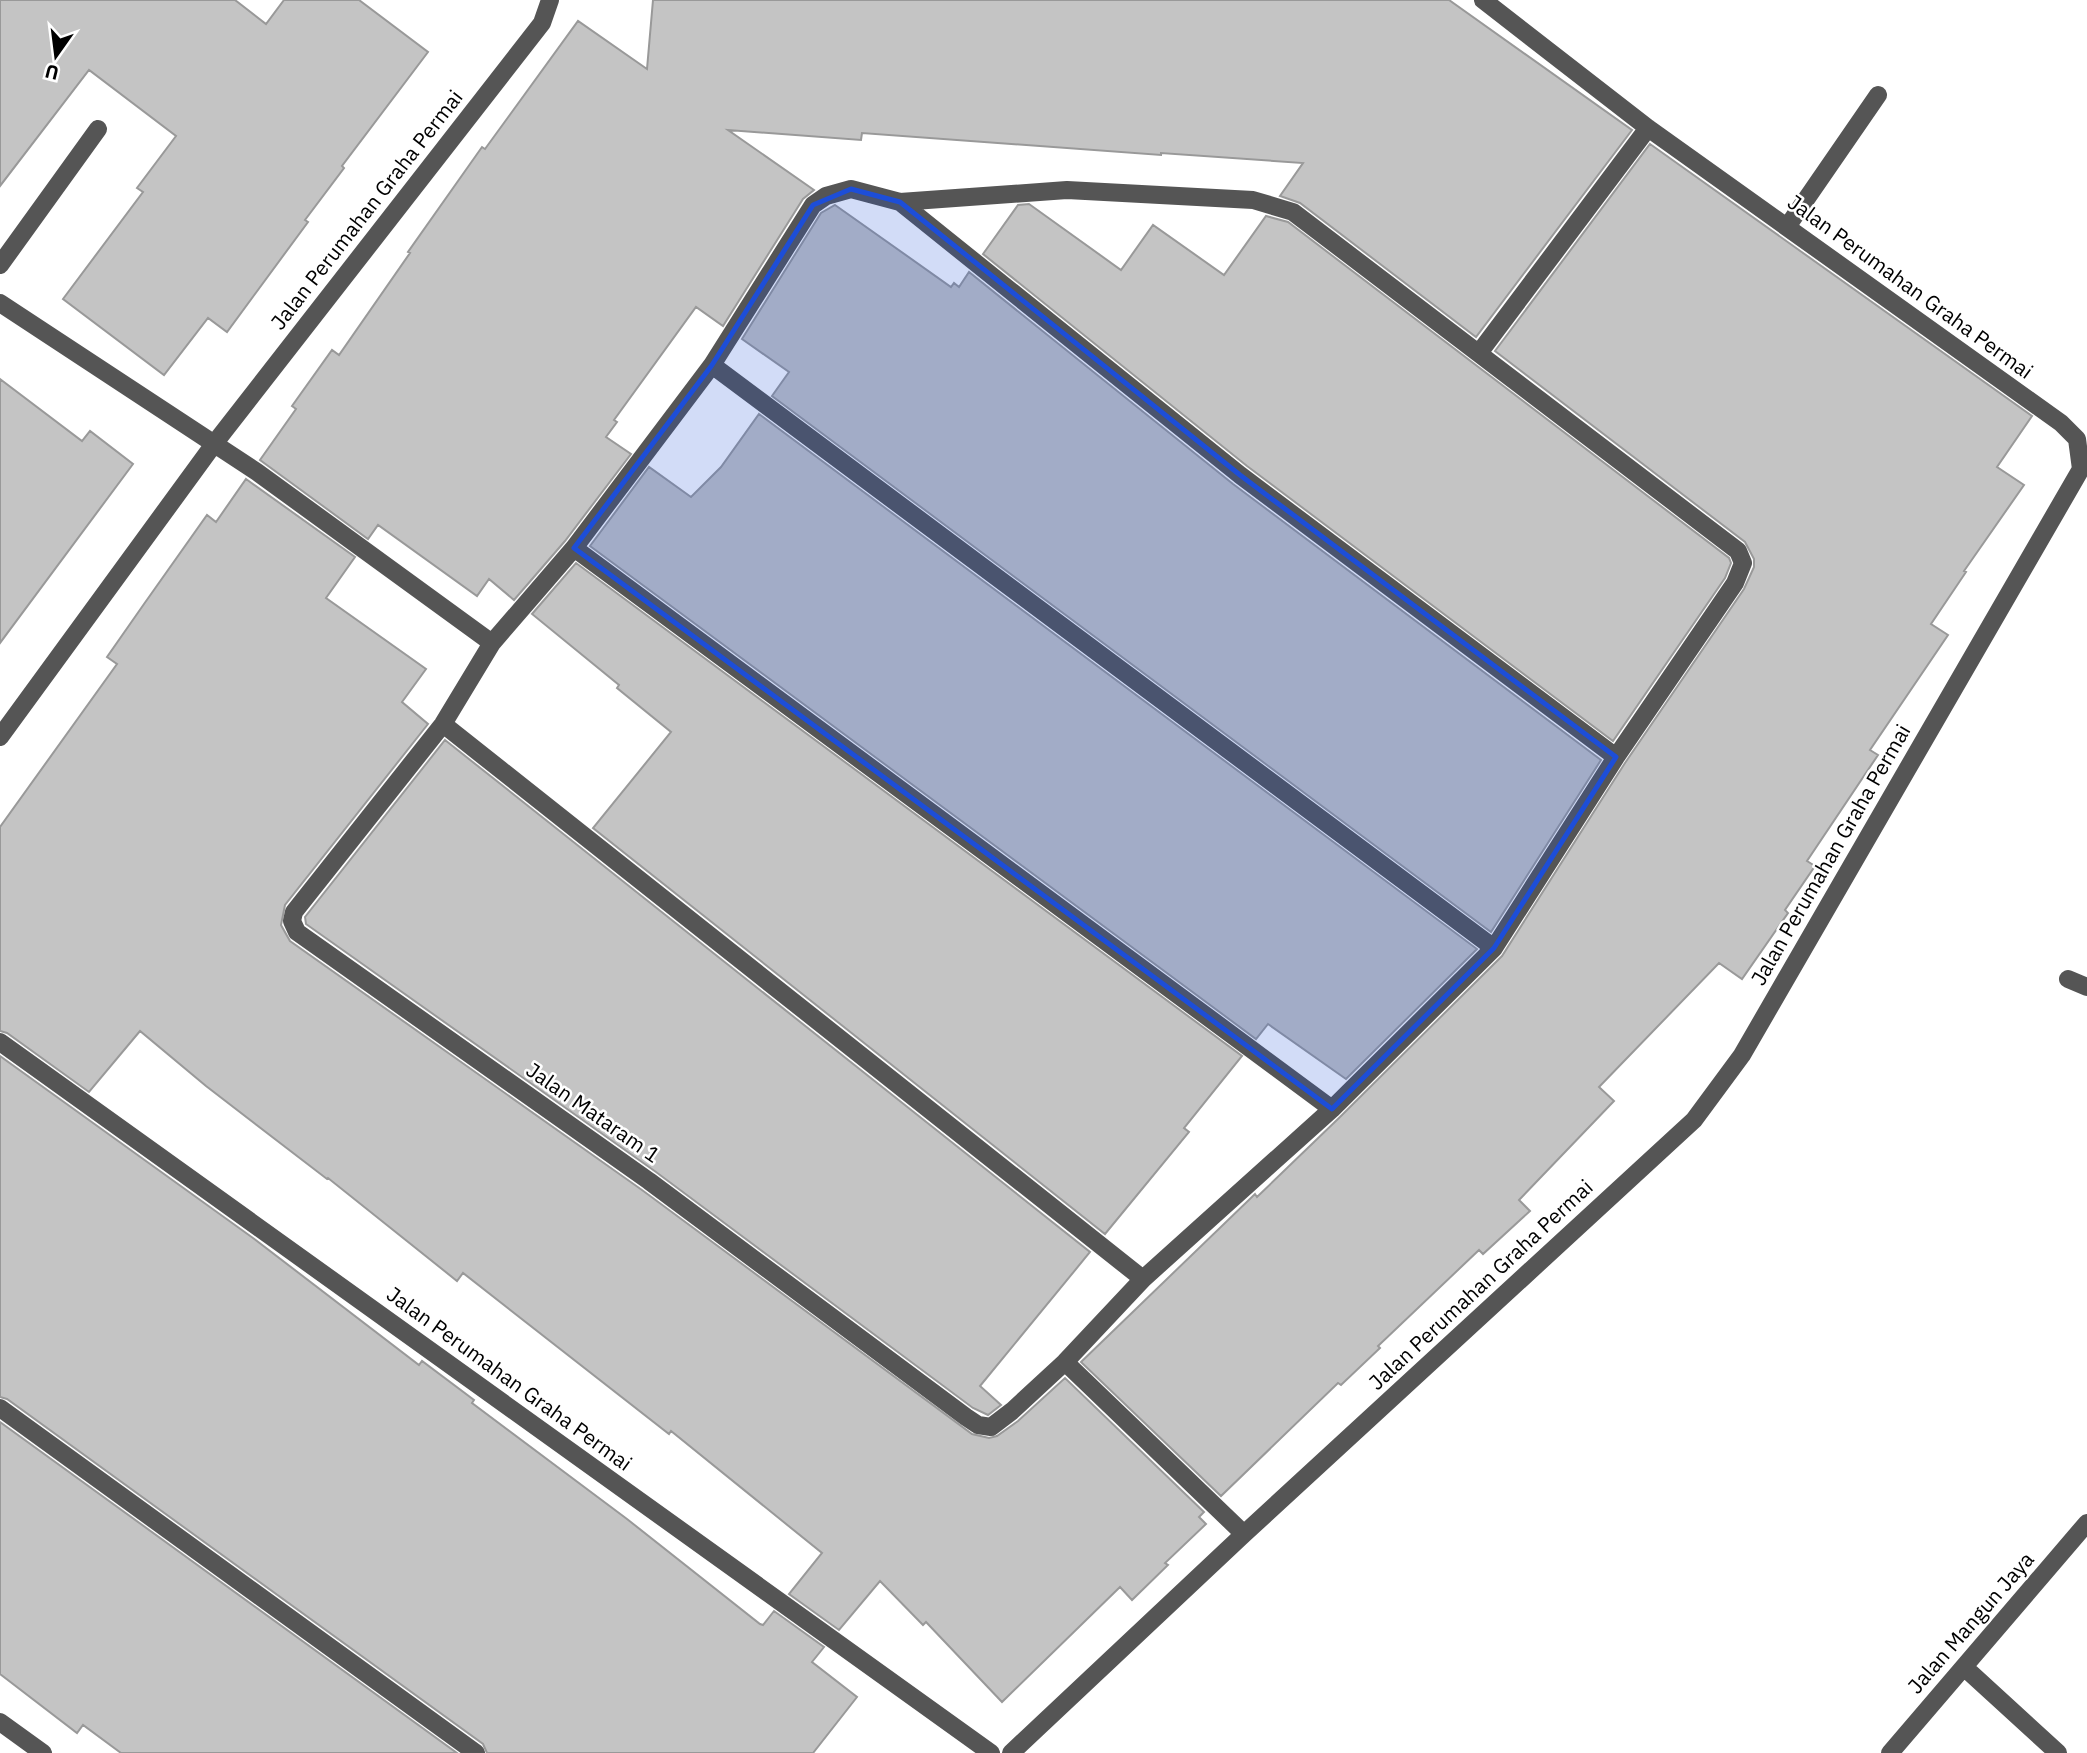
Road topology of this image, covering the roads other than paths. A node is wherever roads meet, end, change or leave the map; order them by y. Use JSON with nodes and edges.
{"nodes":[{"id":1,"x":550,"y":0,"type":"edge"},
{"id":2,"x":1483,"y":0,"type":"edge"},
{"id":3,"x":1878,"y":94,"type":"dead end"},
{"id":4,"x":1648,"y":128,"type":"junction"},
{"id":5,"x":99,"y":130,"type":"dead end"},
{"id":6,"x":900,"y":202,"type":"junction"},
{"id":7,"x":1787,"y":228,"type":"junction"},
{"id":8,"x":0,"y":265,"type":"edge"},
{"id":9,"x":0,"y":303,"type":"edge"},
{"id":10,"x":1479,"y":353,"type":"junction"},
{"id":11,"x":712,"y":365,"type":"junction"},
{"id":12,"x":214,"y":444,"type":"junction"},
{"id":13,"x":574,"y":548,"type":"junction"},
{"id":14,"x":492,"y":643,"type":"junction"},
{"id":15,"x":443,"y":724,"type":"junction"},
{"id":16,"x":0,"y":737,"type":"edge"},
{"id":17,"x":1616,"y":757,"type":"junction"},
{"id":18,"x":1494,"y":948,"type":"junction"},
{"id":19,"x":2068,"y":979,"type":"dead end"},
{"id":20,"x":2087,"y":987,"type":"edge"},
{"id":21,"x":0,"y":1042,"type":"edge"},
{"id":22,"x":1332,"y":1109,"type":"junction"},
{"id":23,"x":1143,"y":1279,"type":"junction"},
{"id":24,"x":1065,"y":1362,"type":"junction"},
{"id":25,"x":0,"y":1408,"type":"edge"},
{"id":26,"x":2087,"y":1523,"type":"edge"},
{"id":27,"x":1244,"y":1534,"type":"junction"},
{"id":28,"x":1964,"y":1667,"type":"junction"},
{"id":29,"x":0,"y":1722,"type":"edge"},
{"id":30,"x":43,"y":1753,"type":"edge"},
{"id":31,"x":475,"y":1753,"type":"edge"},
{"id":32,"x":991,"y":1753,"type":"edge"},
{"id":33,"x":1011,"y":1753,"type":"edge"},
{"id":34,"x":1890,"y":1753,"type":"edge"},
{"id":35,"x":2058,"y":1753,"type":"edge"}],
"edges":[{"from":1,"to":12,"type":"street","name":"Jalan Perumahan Graha Permai"},
{"from":2,"to":4,"type":"street","name":"Jalan Perumahan Graha Permai"},
{"from":3,"to":7,"type":"street"},
{"from":4,"to":7,"type":"street","name":"Jalan Perumahan Graha Permai"},
{"from":4,"to":10,"type":"street"},
{"from":5,"to":8,"type":"street"},
{"from":6,"to":10,"type":"street"},
{"from":6,"to":11,"type":"street","name":"Jalan Mataram 1"},
{"from":6,"to":17,"type":"street"},
{"from":7,"to":27,"type":"street","name":"Jalan Perumahan Graha Permai"},
{"from":9,"to":12,"type":"street"},
{"from":10,"to":17,"type":"street","name":"Jalan Mataram 1"},
{"from":11,"to":13,"type":"street","name":"Jalan Mataram 1"},
{"from":11,"to":18,"type":"street"},
{"from":12,"to":14,"type":"street"},
{"from":12,"to":16,"type":"street","name":"Jalan Perumahan Graha Permai"},
{"from":13,"to":14,"type":"street","name":"Jalan Mataram 1"},
{"from":13,"to":22,"type":"street"},
{"from":14,"to":15,"type":"street","name":"Jalan Mataram 1"},
{"from":15,"to":23,"type":"street"},
{"from":15,"to":24,"type":"street","name":"Jalan Mataram 1"},
{"from":17,"to":18,"type":"street","name":"Jalan Mataram 1"},
{"from":18,"to":22,"type":"street","name":"Jalan Mataram 1"},
{"from":19,"to":20,"type":"street"},
{"from":21,"to":32,"type":"street","name":"Jalan Perumahan Graha Permai"},
{"from":22,"to":23,"type":"street","name":"Jalan Mataram 1"},
{"from":23,"to":24,"type":"street","name":"Jalan Mataram 1"},
{"from":24,"to":27,"type":"street"},
{"from":25,"to":31,"type":"street"},
{"from":26,"to":28,"type":"street","name":"Jalan Mangun Jaya"},
{"from":27,"to":33,"type":"street","name":"Jalan Perumahan Graha Permai"},
{"from":28,"to":34,"type":"street","name":"Jalan Mangun Jaya"},
{"from":28,"to":35,"type":"street"},
{"from":29,"to":30,"type":"street"}]}
